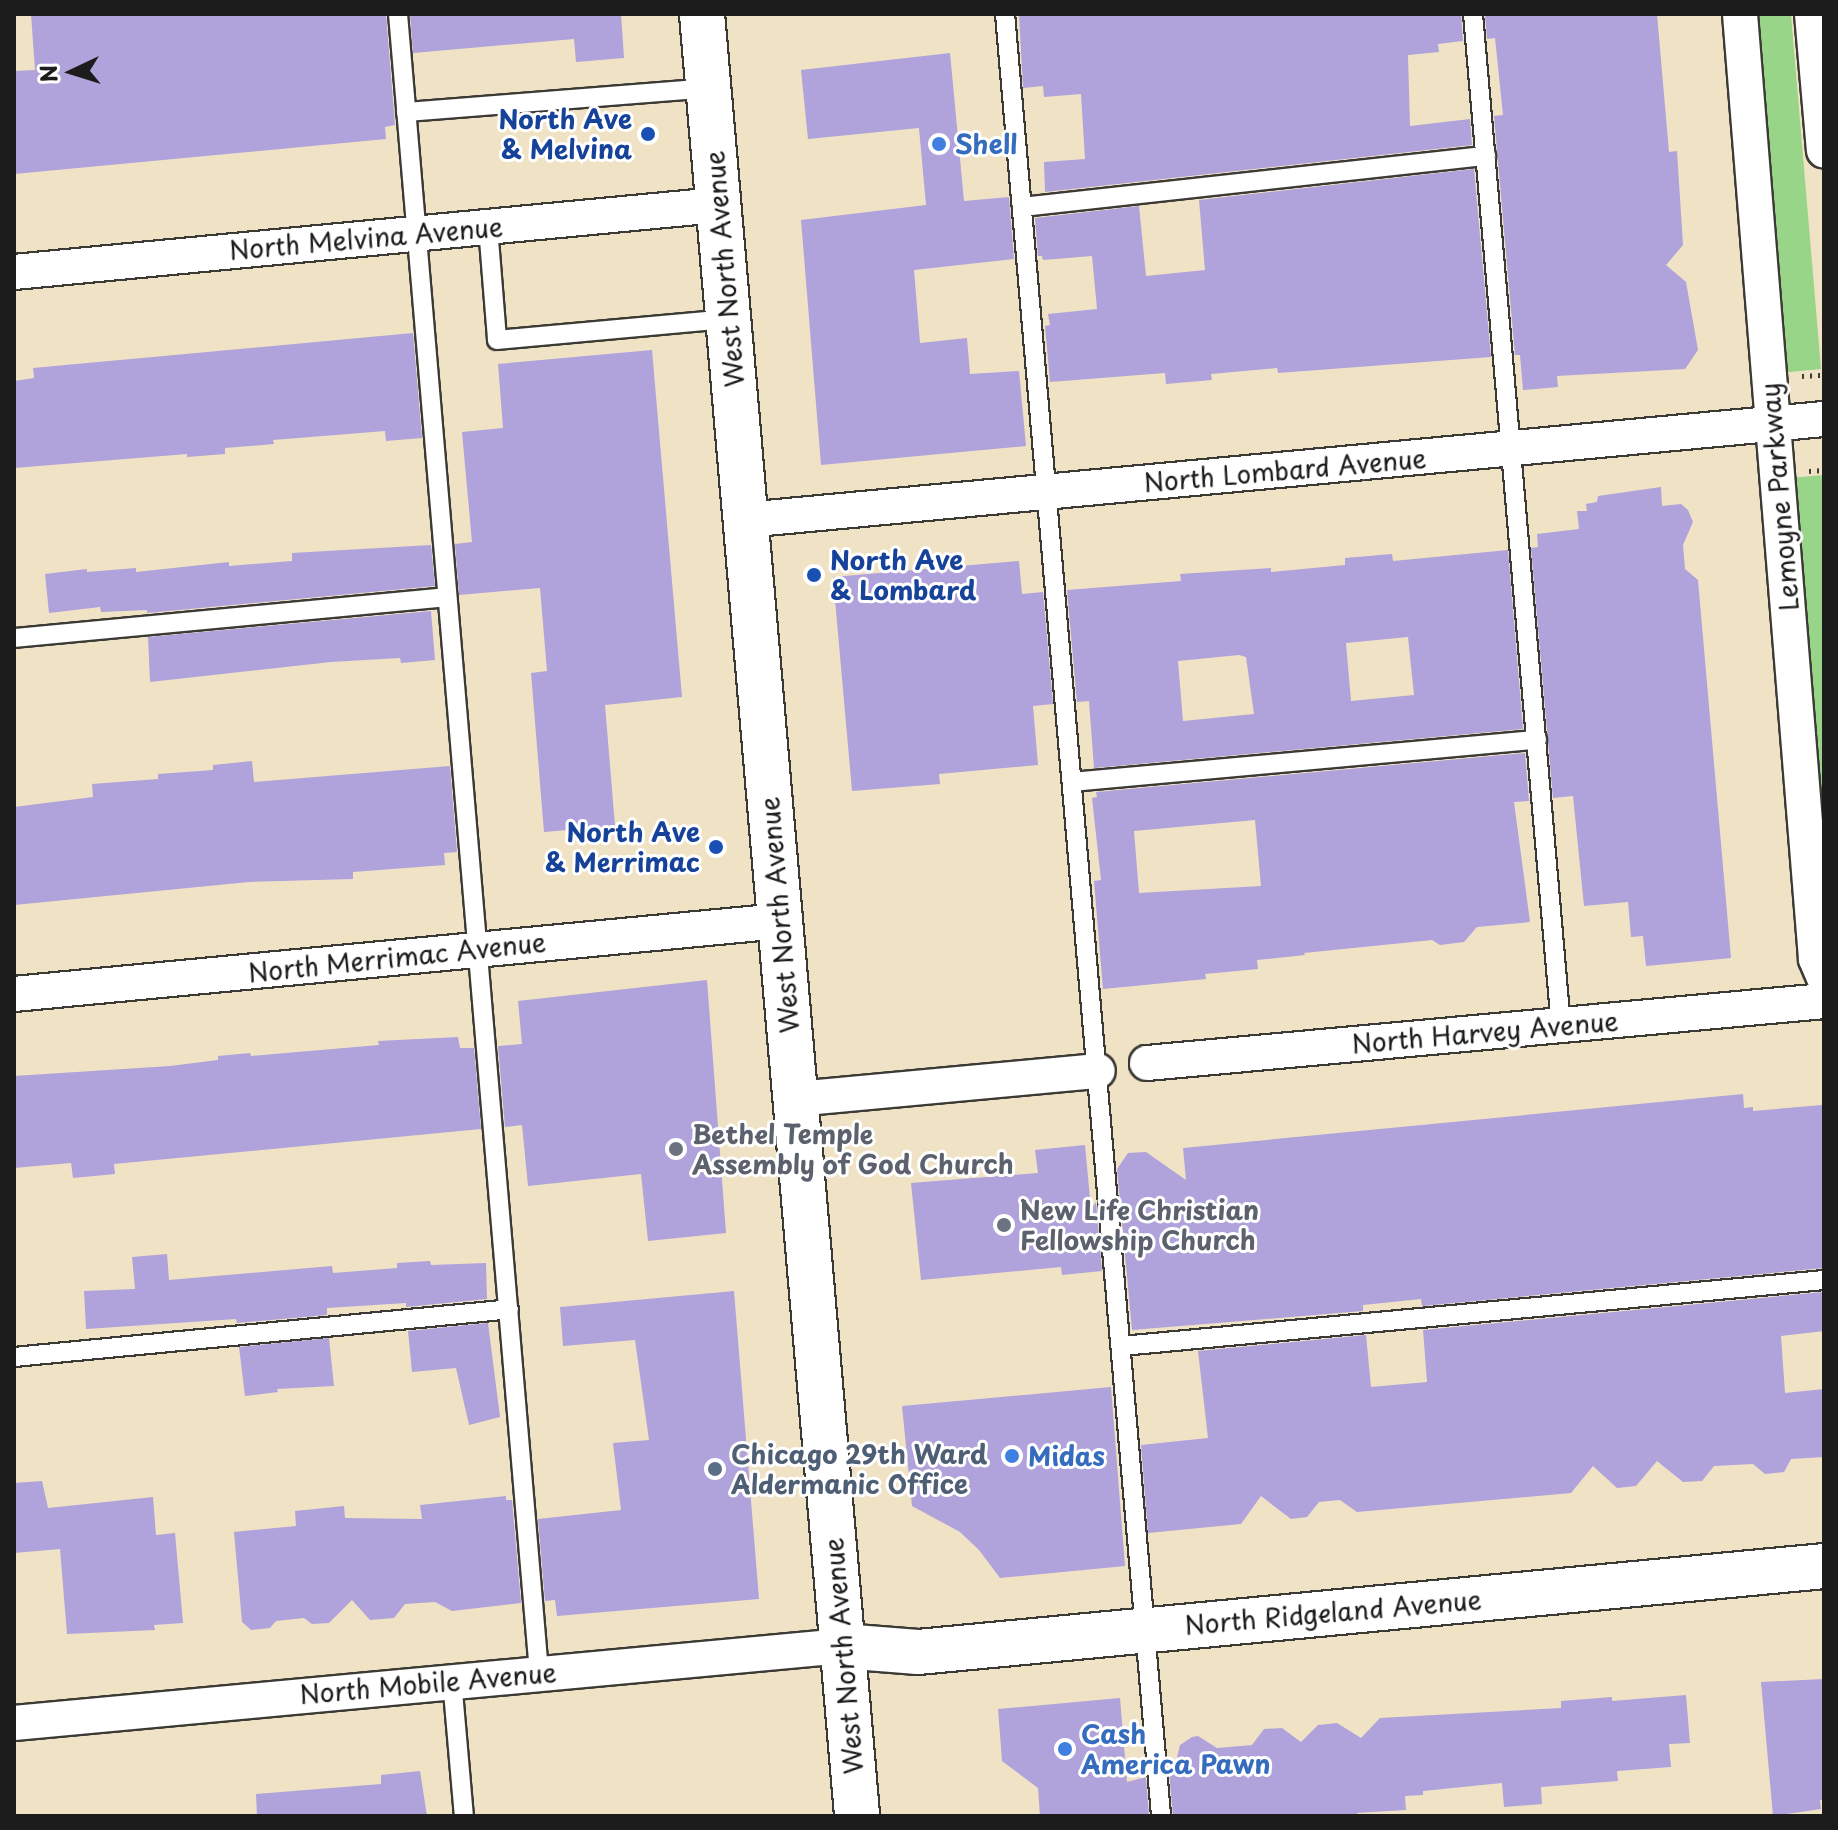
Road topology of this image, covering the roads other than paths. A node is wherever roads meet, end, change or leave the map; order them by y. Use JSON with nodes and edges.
{"nodes":[{"id":1,"x":398,"y":14,"type":"edge"},
{"id":2,"x":702,"y":14,"type":"edge"},
{"id":3,"x":1005,"y":14,"type":"edge"},
{"id":4,"x":1473,"y":14,"type":"edge"},
{"id":5,"x":1740,"y":14,"type":"edge"},
{"id":6,"x":1812,"y":14,"type":"edge"},
{"id":7,"x":708,"y":88,"type":"junction"},
{"id":8,"x":406,"y":112,"type":"junction"},
{"id":9,"x":1824,"y":150,"type":"edge"},
{"id":10,"x":1486,"y":156,"type":"junction"},
{"id":11,"x":718,"y":205,"type":"junction"},
{"id":12,"x":1022,"y":207,"type":"junction"},
{"id":13,"x":488,"y":227,"type":"junction"},
{"id":14,"x":417,"y":234,"type":"junction"},
{"id":15,"x":14,"y":272,"type":"edge"},
{"id":16,"x":728,"y":319,"type":"junction"},
{"id":17,"x":1824,"y":419,"type":"edge"},
{"id":18,"x":1774,"y":424,"type":"junction"},
{"id":19,"x":1511,"y":448,"type":"junction"},
{"id":20,"x":1046,"y":492,"type":"junction"},
{"id":21,"x":745,"y":520,"type":"junction"},
{"id":22,"x":447,"y":597,"type":"junction"},
{"id":23,"x":14,"y":638,"type":"edge"},
{"id":24,"x":1537,"y":740,"type":"junction"},
{"id":25,"x":1072,"y":782,"type":"junction"},
{"id":26,"x":780,"y":921,"type":"junction"},
{"id":27,"x":477,"y":949,"type":"junction"},
{"id":28,"x":1824,"y":978,"type":"edge"},
{"id":29,"x":14,"y":994,"type":"edge"},
{"id":30,"x":1824,"y":1001,"type":"edge"},
{"id":31,"x":1561,"y":1025,"type":"junction"},
{"id":32,"x":1147,"y":1063,"type":"dead end"},
{"id":33,"x":1098,"y":1071,"type":"junction"},
{"id":34,"x":795,"y":1099,"type":"junction"},
{"id":35,"x":1824,"y":1280,"type":"edge"},
{"id":36,"x":509,"y":1309,"type":"junction"},
{"id":37,"x":1122,"y":1346,"type":"junction"},
{"id":38,"x":14,"y":1357,"type":"edge"},
{"id":39,"x":1824,"y":1566,"type":"edge"},
{"id":40,"x":1144,"y":1629,"type":"junction"},
{"id":41,"x":842,"y":1646,"type":"junction"},
{"id":42,"x":539,"y":1672,"type":"junction"},
{"id":43,"x":452,"y":1680,"type":"junction"},
{"id":44,"x":14,"y":1723,"type":"edge"},
{"id":45,"x":464,"y":1816,"type":"edge"},
{"id":46,"x":857,"y":1816,"type":"edge"},
{"id":47,"x":1161,"y":1816,"type":"edge"}],
"edges":[{"from":1,"to":8,"type":"lane"},
{"from":2,"to":7,"type":"main road","name":"West North Avenue"},
{"from":3,"to":12,"type":"lane"},
{"from":4,"to":10,"type":"lane"},
{"from":5,"to":18,"type":"street","name":"Lemoyne Parkway"},
{"from":6,"to":9,"type":"street"},
{"from":7,"to":8,"type":"lane"},
{"from":7,"to":11,"type":"main road","name":"West North Avenue"},
{"from":8,"to":14,"type":"lane"},
{"from":10,"to":12,"type":"lane"},
{"from":10,"to":19,"type":"lane"},
{"from":11,"to":13,"type":"street","name":"North Melvina Avenue"},
{"from":11,"to":16,"type":"main road","name":"West North Avenue"},
{"from":12,"to":20,"type":"lane"},
{"from":13,"to":14,"type":"street","name":"North Melvina Avenue"},
{"from":13,"to":16,"type":"lane"},
{"from":14,"to":15,"type":"street","name":"North Melvina Avenue"},
{"from":14,"to":22,"type":"lane"},
{"from":16,"to":21,"type":"main road","name":"West North Avenue"},
{"from":17,"to":18,"type":"street","name":"North Lombard Avenue"},
{"from":18,"to":19,"type":"street","name":"North Lombard Avenue"},
{"from":18,"to":28,"type":"street","name":"Lemoyne Parkway"},
{"from":19,"to":20,"type":"street","name":"North Lombard Avenue"},
{"from":19,"to":24,"type":"lane"},
{"from":20,"to":21,"type":"street","name":"North Lombard Avenue"},
{"from":20,"to":25,"type":"lane"},
{"from":21,"to":26,"type":"main road","name":"West North Avenue"},
{"from":22,"to":23,"type":"lane"},
{"from":22,"to":27,"type":"lane"},
{"from":24,"to":25,"type":"lane"},
{"from":24,"to":31,"type":"lane"},
{"from":25,"to":33,"type":"lane"},
{"from":26,"to":27,"type":"street","name":"North Merrimac Avenue"},
{"from":26,"to":34,"type":"main road","name":"West North Avenue"},
{"from":27,"to":29,"type":"street","name":"North Merrimac Avenue"},
{"from":27,"to":36,"type":"lane"},
{"from":30,"to":31,"type":"street","name":"North Harvey Avenue"},
{"from":31,"to":32,"type":"street","name":"North Harvey Avenue"},
{"from":33,"to":34,"type":"street"},
{"from":33,"to":37,"type":"lane"},
{"from":34,"to":41,"type":"main road","name":"West North Avenue"},
{"from":35,"to":37,"type":"lane"},
{"from":36,"to":38,"type":"lane"},
{"from":36,"to":42,"type":"lane"},
{"from":37,"to":40,"type":"lane"},
{"from":39,"to":40,"type":"main road","name":"North Ridgeland Avenue"},
{"from":40,"to":41,"type":"main road","name":"North Ridgeland Avenue"},
{"from":40,"to":47,"type":"lane"},
{"from":41,"to":42,"type":"street","name":"North Mobile Avenue"},
{"from":41,"to":46,"type":"main road","name":"West North Avenue"},
{"from":42,"to":43,"type":"street","name":"North Mobile Avenue"},
{"from":43,"to":44,"type":"street","name":"North Mobile Avenue"},
{"from":43,"to":45,"type":"lane"}]}
